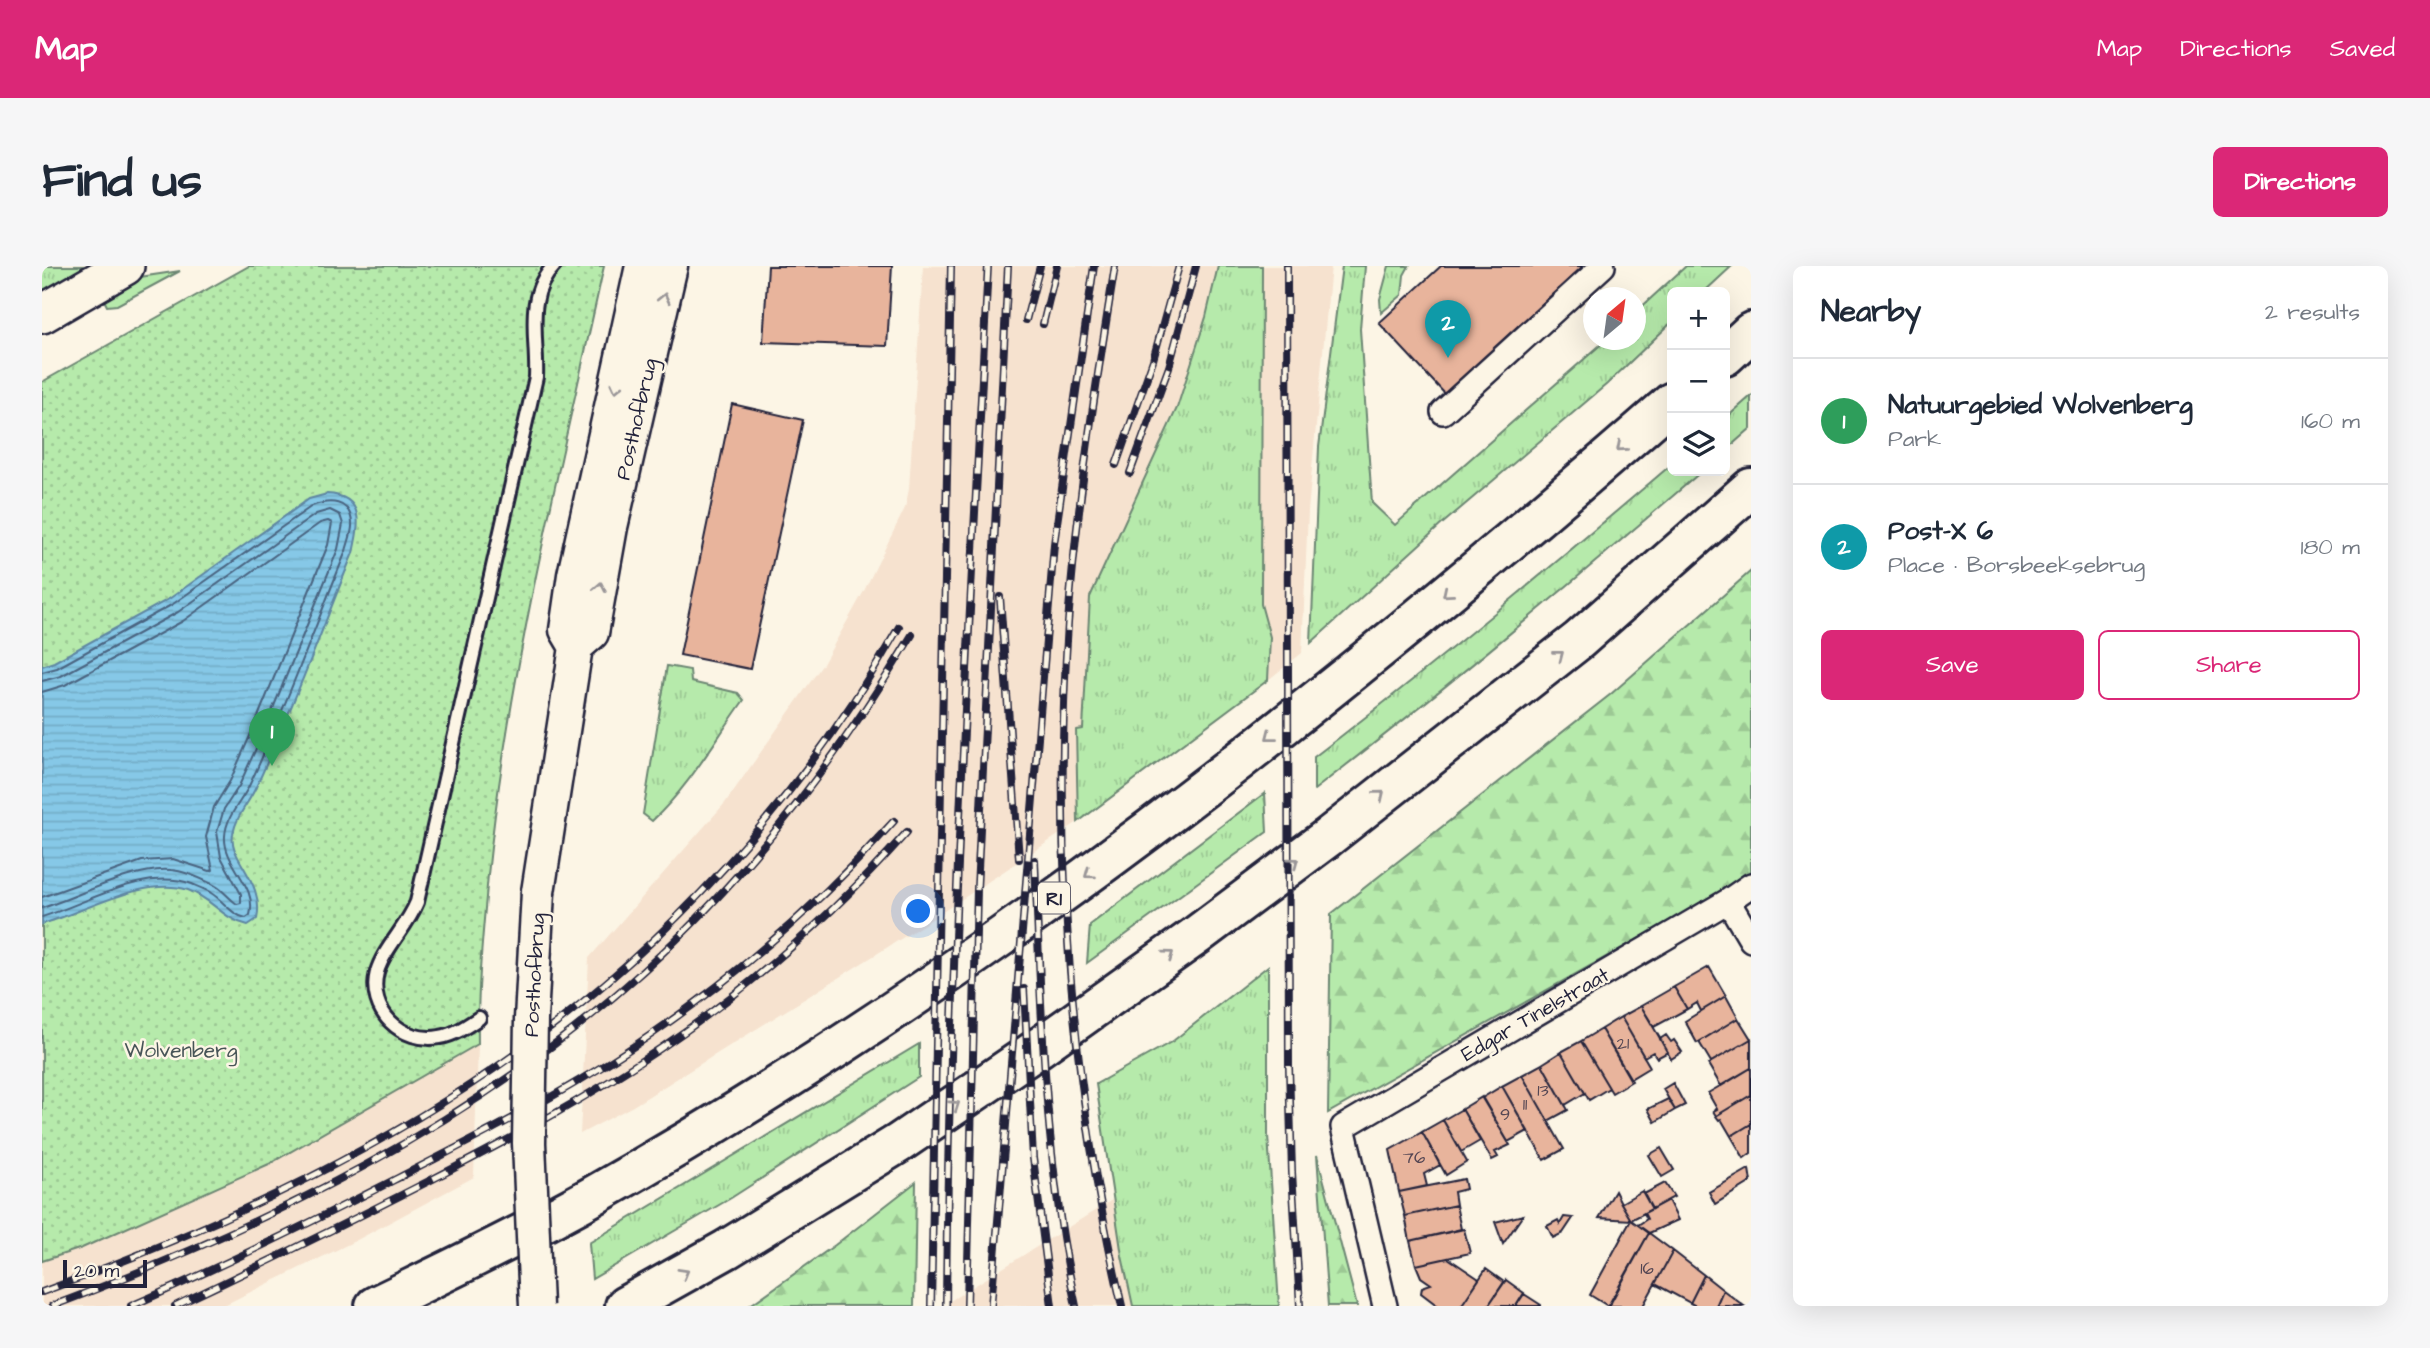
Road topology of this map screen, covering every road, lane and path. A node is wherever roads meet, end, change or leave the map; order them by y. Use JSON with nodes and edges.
{"nodes":[{"id":1,"x":125,"y":266,"type":"edge"},
{"id":2,"x":554,"y":266,"type":"edge"},
{"id":3,"x":642,"y":266,"type":"edge"},
{"id":4,"x":671,"y":266,"type":"edge"},
{"id":5,"x":1603,"y":266,"type":"edge"},
{"id":6,"x":42,"y":314,"type":"edge"},
{"id":7,"x":1751,"y":332,"type":"edge"},
{"id":8,"x":1730,"y":351,"type":"edge"},
{"id":9,"x":1667,"y":406,"type":"edge"},
{"id":10,"x":1443,"y":412,"type":"dead end"},
{"id":11,"x":1751,"y":488,"type":"edge"},
{"id":12,"x":576,"y":647,"type":"junction"},
{"id":13,"x":1751,"y":885,"type":"edge"},
{"id":14,"x":1728,"y":901,"type":"junction"},
{"id":15,"x":1751,"y":940,"type":"edge"},
{"id":16,"x":479,"y":1018,"type":"dead end"},
{"id":17,"x":375,"y":1306,"type":"edge"},
{"id":18,"x":536,"y":1306,"type":"edge"},
{"id":19,"x":625,"y":1306,"type":"edge"},
{"id":20,"x":1385,"y":1306,"type":"edge"}],
"edges":[{"from":1,"to":6,"type":"main road"},
{"from":2,"to":16,"type":"lane"},
{"from":3,"to":12,"type":"street","name":"Posthofbrug","one_way":true},
{"from":12,"to":4,"type":"street","name":"Posthofbrug","one_way":true},
{"from":5,"to":10,"type":"street"},
{"from":7,"to":8,"type":"highway"},
{"from":9,"to":17,"type":"highway","number":"R1","one_way":true},
{"from":19,"to":11,"type":"highway","one_way":true},
{"from":12,"to":18,"type":"street","name":"Posthofbrug","bridge":true},
{"from":13,"to":14,"type":"street","name":"Edgar Tinelstraat"},
{"from":14,"to":15,"type":"street"},
{"from":14,"to":20,"type":"street","name":"Edgar Tinelstraat"}]}
